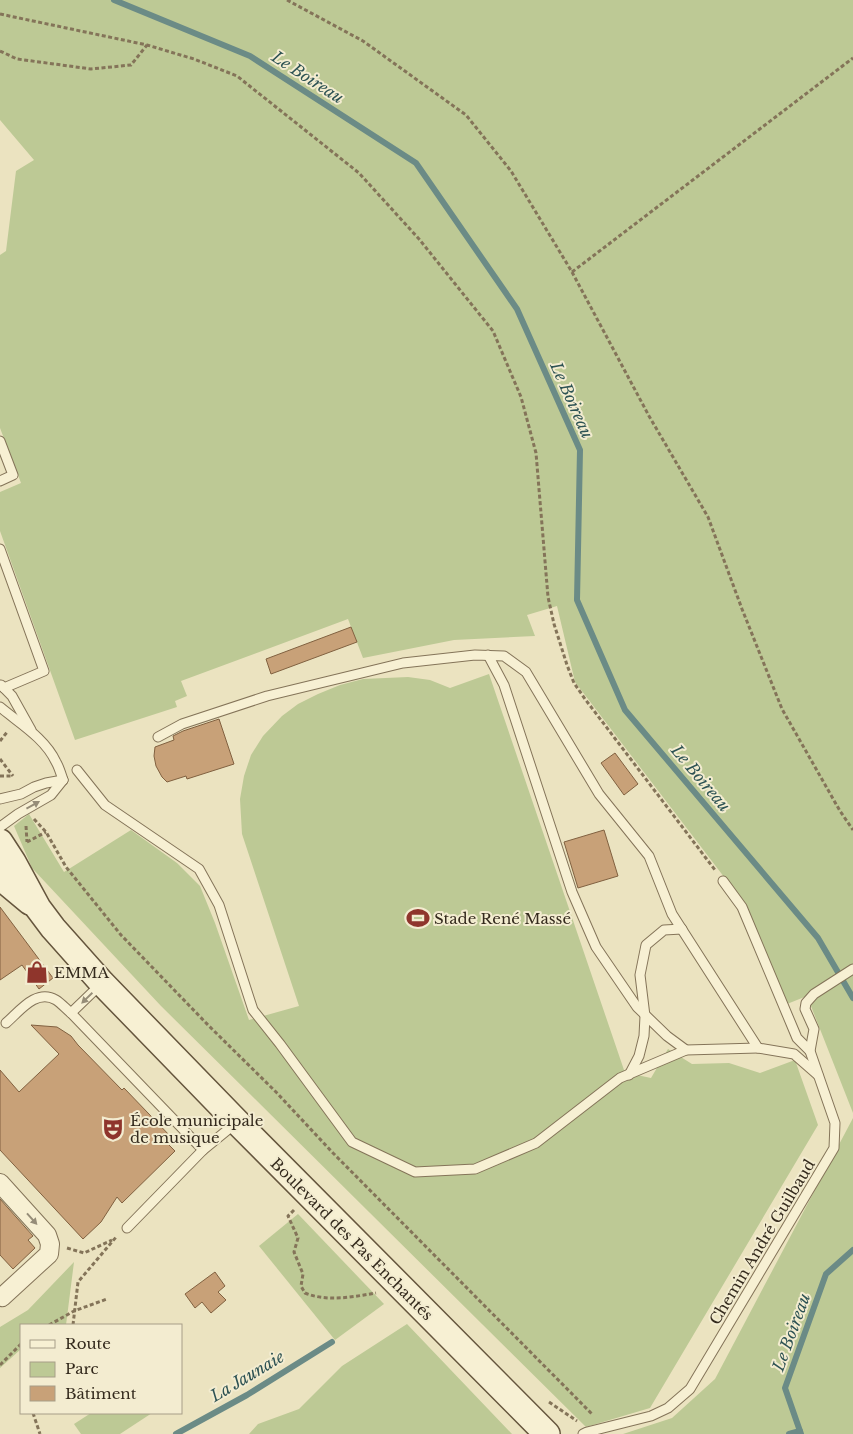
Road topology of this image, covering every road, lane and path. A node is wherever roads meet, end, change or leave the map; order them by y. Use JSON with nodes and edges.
{"nodes":[{"id":1,"x":287,"y":0,"type":"edge"},
{"id":2,"x":0,"y":14,"type":"edge"},
{"id":3,"x":147,"y":45,"type":"junction"},
{"id":4,"x":0,"y":50,"type":"edge"},
{"id":5,"x":853,"y":58,"type":"edge"},
{"id":6,"x":572,"y":272,"type":"junction"},
{"id":7,"x":0,"y":441,"type":"edge"},
{"id":8,"x":0,"y":480,"type":"edge"},
{"id":9,"x":0,"y":549,"type":"edge"},
{"id":10,"x":488,"y":655,"type":"junction"},
{"id":11,"x":2,"y":686,"type":"edge"},
{"id":12,"x":0,"y":707,"type":"edge"},
{"id":13,"x":32,"y":732,"type":"junction"},
{"id":14,"x":158,"y":737,"type":"dead end"},
{"id":15,"x":0,"y":760,"type":"edge"},
{"id":16,"x":77,"y":770,"type":"dead end"},
{"id":17,"x":0,"y":776,"type":"edge"},
{"id":18,"x":63,"y":780,"type":"junction"},
{"id":19,"x":0,"y":799,"type":"edge"},
{"id":20,"x":30,"y":816,"type":"dead end"},
{"id":21,"x":0,"y":826,"type":"edge"},
{"id":22,"x":853,"y":830,"type":"edge"},
{"id":23,"x":0,"y":842,"type":"edge"},
{"id":24,"x":723,"y":881,"type":"joint"},
{"id":25,"x":2,"y":882,"type":"edge"},
{"id":26,"x":38,"y":908,"type":"junction"},
{"id":27,"x":682,"y":928,"type":"junction"},
{"id":28,"x":853,"y":969,"type":"edge"},
{"id":29,"x":102,"y":983,"type":"junction"},
{"id":30,"x":71,"y":1013,"type":"junction"},
{"id":31,"x":645,"y":1016,"type":"junction"},
{"id":32,"x":6,"y":1023,"type":"dead end"},
{"id":33,"x":758,"y":1048,"type":"junction"},
{"id":34,"x":686,"y":1050,"type":"junction"},
{"id":35,"x":810,"y":1050,"type":"junction"},
{"id":36,"x":629,"y":1074,"type":"junction"},
{"id":37,"x":818,"y":1075,"type":"junction"},
{"id":38,"x":237,"y":1122,"type":"junction"},
{"id":39,"x":204,"y":1150,"type":"junction"},
{"id":40,"x":0,"y":1183,"type":"edge"},
{"id":41,"x":298,"y":1207,"type":"dead end"},
{"id":42,"x":127,"y":1228,"type":"joint"},
{"id":43,"x":113,"y":1240,"type":"junction"},
{"id":44,"x":50,"y":1244,"type":"junction"},
{"id":45,"x":383,"y":1291,"type":"dead end"},
{"id":46,"x":0,"y":1296,"type":"edge"},
{"id":47,"x":107,"y":1299,"type":"dead end"},
{"id":48,"x":74,"y":1311,"type":"junction"},
{"id":49,"x":51,"y":1324,"type":"edge"},
{"id":50,"x":73,"y":1324,"type":"edge"},
{"id":51,"x":20,"y":1345,"type":"edge"},
{"id":52,"x":0,"y":1365,"type":"edge"},
{"id":53,"x":33,"y":1414,"type":"edge"},
{"id":54,"x":605,"y":1428,"type":"junction"},
{"id":55,"x":40,"y":1434,"type":"edge"},
{"id":56,"x":547,"y":1434,"type":"edge"},
{"id":57,"x":583,"y":1434,"type":"edge"}],
"edges":[{"from":1,"to":6,"type":"path"},
{"from":2,"to":3,"type":"path"},
{"from":3,"to":4,"type":"path"},
{"from":3,"to":24,"type":"path"},
{"from":5,"to":6,"type":"path"},
{"from":6,"to":22,"type":"path"},
{"from":7,"to":8,"type":"lane"},
{"from":9,"to":11,"type":"lane"},
{"from":10,"to":14,"type":"lane"},
{"from":10,"to":27,"type":"lane"},
{"from":10,"to":31,"type":"lane"},
{"from":11,"to":13,"type":"lane"},
{"from":12,"to":13,"type":"lane"},
{"from":13,"to":18,"type":"lane"},
{"from":15,"to":17,"type":"path"},
{"from":16,"to":36,"type":"lane"},
{"from":18,"to":19,"type":"lane"},
{"from":21,"to":18,"type":"lane","one_way":true},
{"from":20,"to":54,"type":"path"},
{"from":23,"to":26,"type":"main road","name":"Boulevard des Pas Enchantés"},
{"from":24,"to":35,"type":"lane"},
{"from":25,"to":26,"type":"main road","name":"Boulevard des Pas Enchantés"},
{"from":26,"to":29,"type":"main road","name":"Boulevard des Pas Enchantés"},
{"from":27,"to":31,"type":"lane"},
{"from":27,"to":33,"type":"lane"},
{"from":28,"to":35,"type":"lane","name":"Chemin André Guilbaud"},
{"from":29,"to":30,"type":"lane","one_way":true},
{"from":29,"to":38,"type":"main road","name":"Boulevard des Pas Enchantés"},
{"from":30,"to":32,"type":"lane"},
{"from":30,"to":39,"type":"lane"},
{"from":31,"to":34,"type":"lane"},
{"from":31,"to":36,"type":"lane"},
{"from":33,"to":34,"type":"lane"},
{"from":33,"to":37,"type":"lane"},
{"from":34,"to":36,"type":"lane"},
{"from":35,"to":37,"type":"lane","name":"Chemin André Guilbaud"},
{"from":37,"to":54,"type":"lane","name":"Chemin André Guilbaud"},
{"from":38,"to":39,"type":"lane"},
{"from":38,"to":56,"type":"main road","name":"Boulevard des Pas Enchantés"},
{"from":39,"to":42,"type":"lane"},
{"from":40,"to":44,"type":"street","one_way":true},
{"from":41,"to":45,"type":"path"},
{"from":42,"to":43,"type":"path"},
{"from":43,"to":44,"type":"path"},
{"from":43,"to":48,"type":"path"},
{"from":44,"to":46,"type":"street"},
{"from":47,"to":48,"type":"path"},
{"from":48,"to":49,"type":"path"},
{"from":48,"to":50,"type":"path"},
{"from":51,"to":52,"type":"path"},
{"from":53,"to":55,"type":"path"},
{"from":54,"to":57,"type":"lane","name":"Chemin André Guilbaud"}]}
